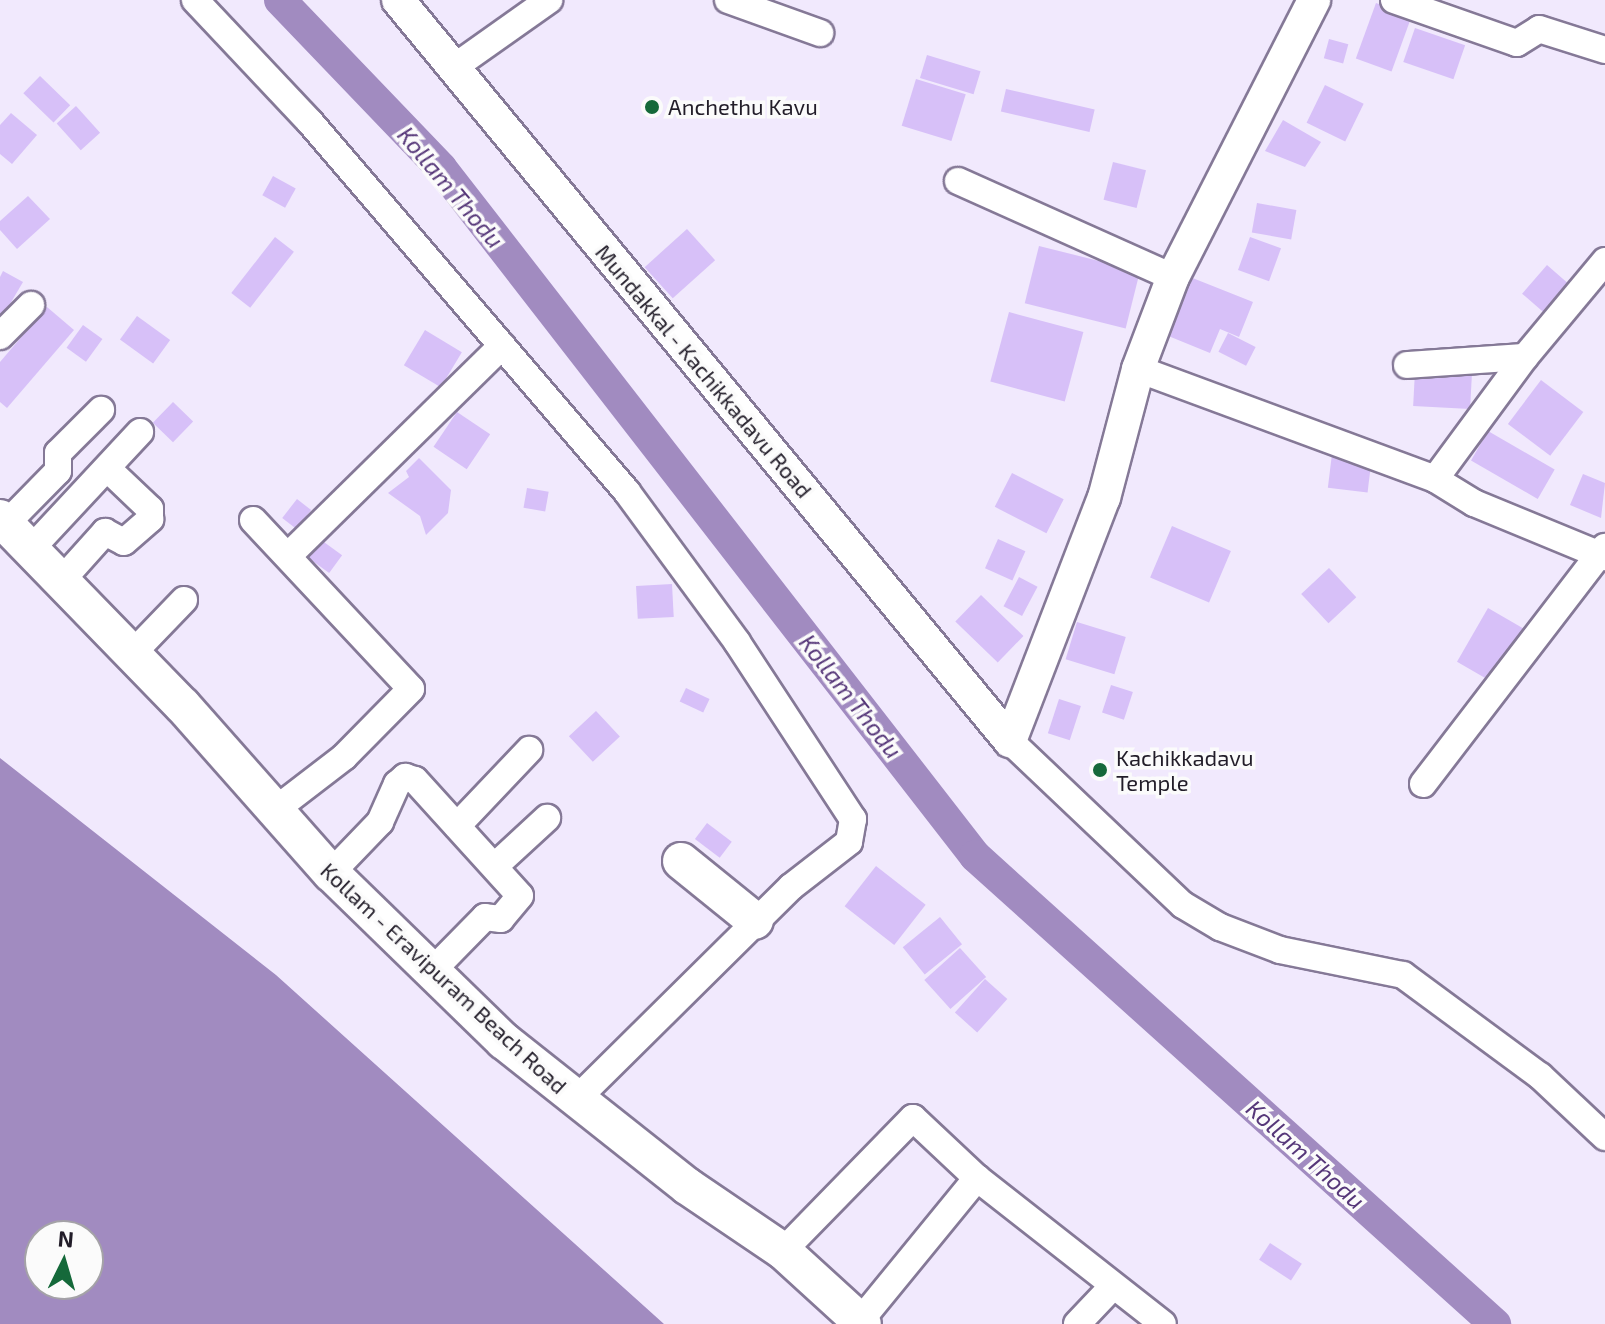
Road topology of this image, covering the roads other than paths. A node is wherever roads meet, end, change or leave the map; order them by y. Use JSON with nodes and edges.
{"nodes":[{"id":1,"x":195,"y":0,"type":"edge"},
{"id":2,"x":398,"y":0,"type":"edge"},
{"id":3,"x":549,"y":0,"type":"edge"},
{"id":4,"x":728,"y":0,"type":"edge"},
{"id":5,"x":1314,"y":0,"type":"edge"},
{"id":6,"x":1394,"y":0,"type":"edge"},
{"id":7,"x":820,"y":33,"type":"dead end"},
{"id":8,"x":1605,"y":50,"type":"edge"},
{"id":9,"x":453,"y":68,"type":"junction"},
{"id":10,"x":958,"y":181,"type":"dead end"},
{"id":11,"x":1605,"y":261,"type":"edge"},
{"id":12,"x":1173,"y":277,"type":"junction"},
{"id":13,"x":31,"y":305,"type":"dead end"},
{"id":14,"x":0,"y":336,"type":"edge"},
{"id":15,"x":502,"y":346,"type":"junction"},
{"id":16,"x":1525,"y":357,"type":"junction"},
{"id":17,"x":1407,"y":365,"type":"dead end"},
{"id":18,"x":1138,"y":369,"type":"junction"},
{"id":19,"x":101,"y":410,"type":"dead end"},
{"id":20,"x":140,"y":432,"type":"dead end"},
{"id":21,"x":107,"y":468,"type":"junction"},
{"id":22,"x":1435,"y":479,"type":"junction"},
{"id":23,"x":253,"y":520,"type":"dead end"},
{"id":24,"x":12,"y":530,"type":"edge"},
{"id":25,"x":1603,"y":552,"type":"edge"},
{"id":26,"x":288,"y":556,"type":"junction"},
{"id":27,"x":61,"y":581,"type":"junction"},
{"id":28,"x":184,"y":600,"type":"dead end"},
{"id":29,"x":132,"y":654,"type":"junction"},
{"id":30,"x":1010,"y":741,"type":"junction"},
{"id":31,"x":529,"y":750,"type":"dead end"},
{"id":32,"x":1423,"y":784,"type":"dead end"},
{"id":33,"x":275,"y":810,"type":"junction"},
{"id":34,"x":547,"y":818,"type":"dead end"},
{"id":35,"x":457,"y":826,"type":"junction"},
{"id":36,"x":681,"y":861,"type":"dead end"},
{"id":37,"x":495,"y":866,"type":"junction"},
{"id":38,"x":331,"y":873,"type":"junction"},
{"id":39,"x":755,"y":921,"type":"junction"},
{"id":40,"x":433,"y":970,"type":"junction"},
{"id":41,"x":575,"y":1101,"type":"junction"},
{"id":42,"x":1605,"y":1137,"type":"edge"},
{"id":43,"x":977,"y":1178,"type":"junction"},
{"id":44,"x":783,"y":1251,"type":"junction"},
{"id":45,"x":1113,"y":1286,"type":"junction"},
{"id":46,"x":861,"y":1323,"type":"edge"},
{"id":47,"x":1077,"y":1324,"type":"edge"},
{"id":48,"x":1163,"y":1324,"type":"edge"}],
"edges":[{"from":1,"to":15,"type":"street"},
{"from":2,"to":9,"type":"street","name":"Mundakkal - Kachikkadavu Road"},
{"from":3,"to":9,"type":"street"},
{"from":4,"to":7,"type":"street"},
{"from":5,"to":12,"type":"street"},
{"from":6,"to":8,"type":"street"},
{"from":9,"to":30,"type":"street","name":"Mundakkal - Kachikkadavu Road"},
{"from":10,"to":12,"type":"street"},
{"from":11,"to":16,"type":"street"},
{"from":12,"to":18,"type":"street"},
{"from":13,"to":14,"type":"street"},
{"from":15,"to":26,"type":"street"},
{"from":15,"to":39,"type":"street"},
{"from":16,"to":17,"type":"street"},
{"from":16,"to":22,"type":"street"},
{"from":18,"to":22,"type":"street"},
{"from":18,"to":30,"type":"street"},
{"from":19,"to":24,"type":"street"},
{"from":20,"to":21,"type":"street"},
{"from":21,"to":24,"type":"street"},
{"from":21,"to":27,"type":"street"},
{"from":22,"to":25,"type":"street"},
{"from":23,"to":26,"type":"street"},
{"from":24,"to":27,"type":"main road","name":"Kollam - Eravipuram Beach Road"},
{"from":25,"to":32,"type":"street"},
{"from":26,"to":33,"type":"street"},
{"from":27,"to":29,"type":"main road","name":"Kollam - Eravipuram Beach Road"},
{"from":28,"to":29,"type":"street"},
{"from":29,"to":33,"type":"main road","name":"Kollam - Eravipuram Beach Road"},
{"from":30,"to":42,"type":"street"},
{"from":31,"to":35,"type":"street"},
{"from":33,"to":38,"type":"main road","name":"Kollam - Eravipuram Beach Road"},
{"from":34,"to":37,"type":"street"},
{"from":35,"to":37,"type":"street"},
{"from":35,"to":38,"type":"street"},
{"from":36,"to":39,"type":"main road"},
{"from":37,"to":40,"type":"street"},
{"from":38,"to":40,"type":"main road","name":"Kollam - Eravipuram Beach Road"},
{"from":39,"to":41,"type":"street"},
{"from":40,"to":41,"type":"main road","name":"Kollam - Eravipuram Beach Road"},
{"from":41,"to":44,"type":"main road","name":"Kollam - Eravipuram Beach Road"},
{"from":43,"to":44,"type":"street"},
{"from":43,"to":45,"type":"street"},
{"from":43,"to":46,"type":"street"},
{"from":44,"to":46,"type":"main road","name":"Kollam - Eravipuram Beach Road"},
{"from":45,"to":47,"type":"street"},
{"from":45,"to":48,"type":"street"}]}
